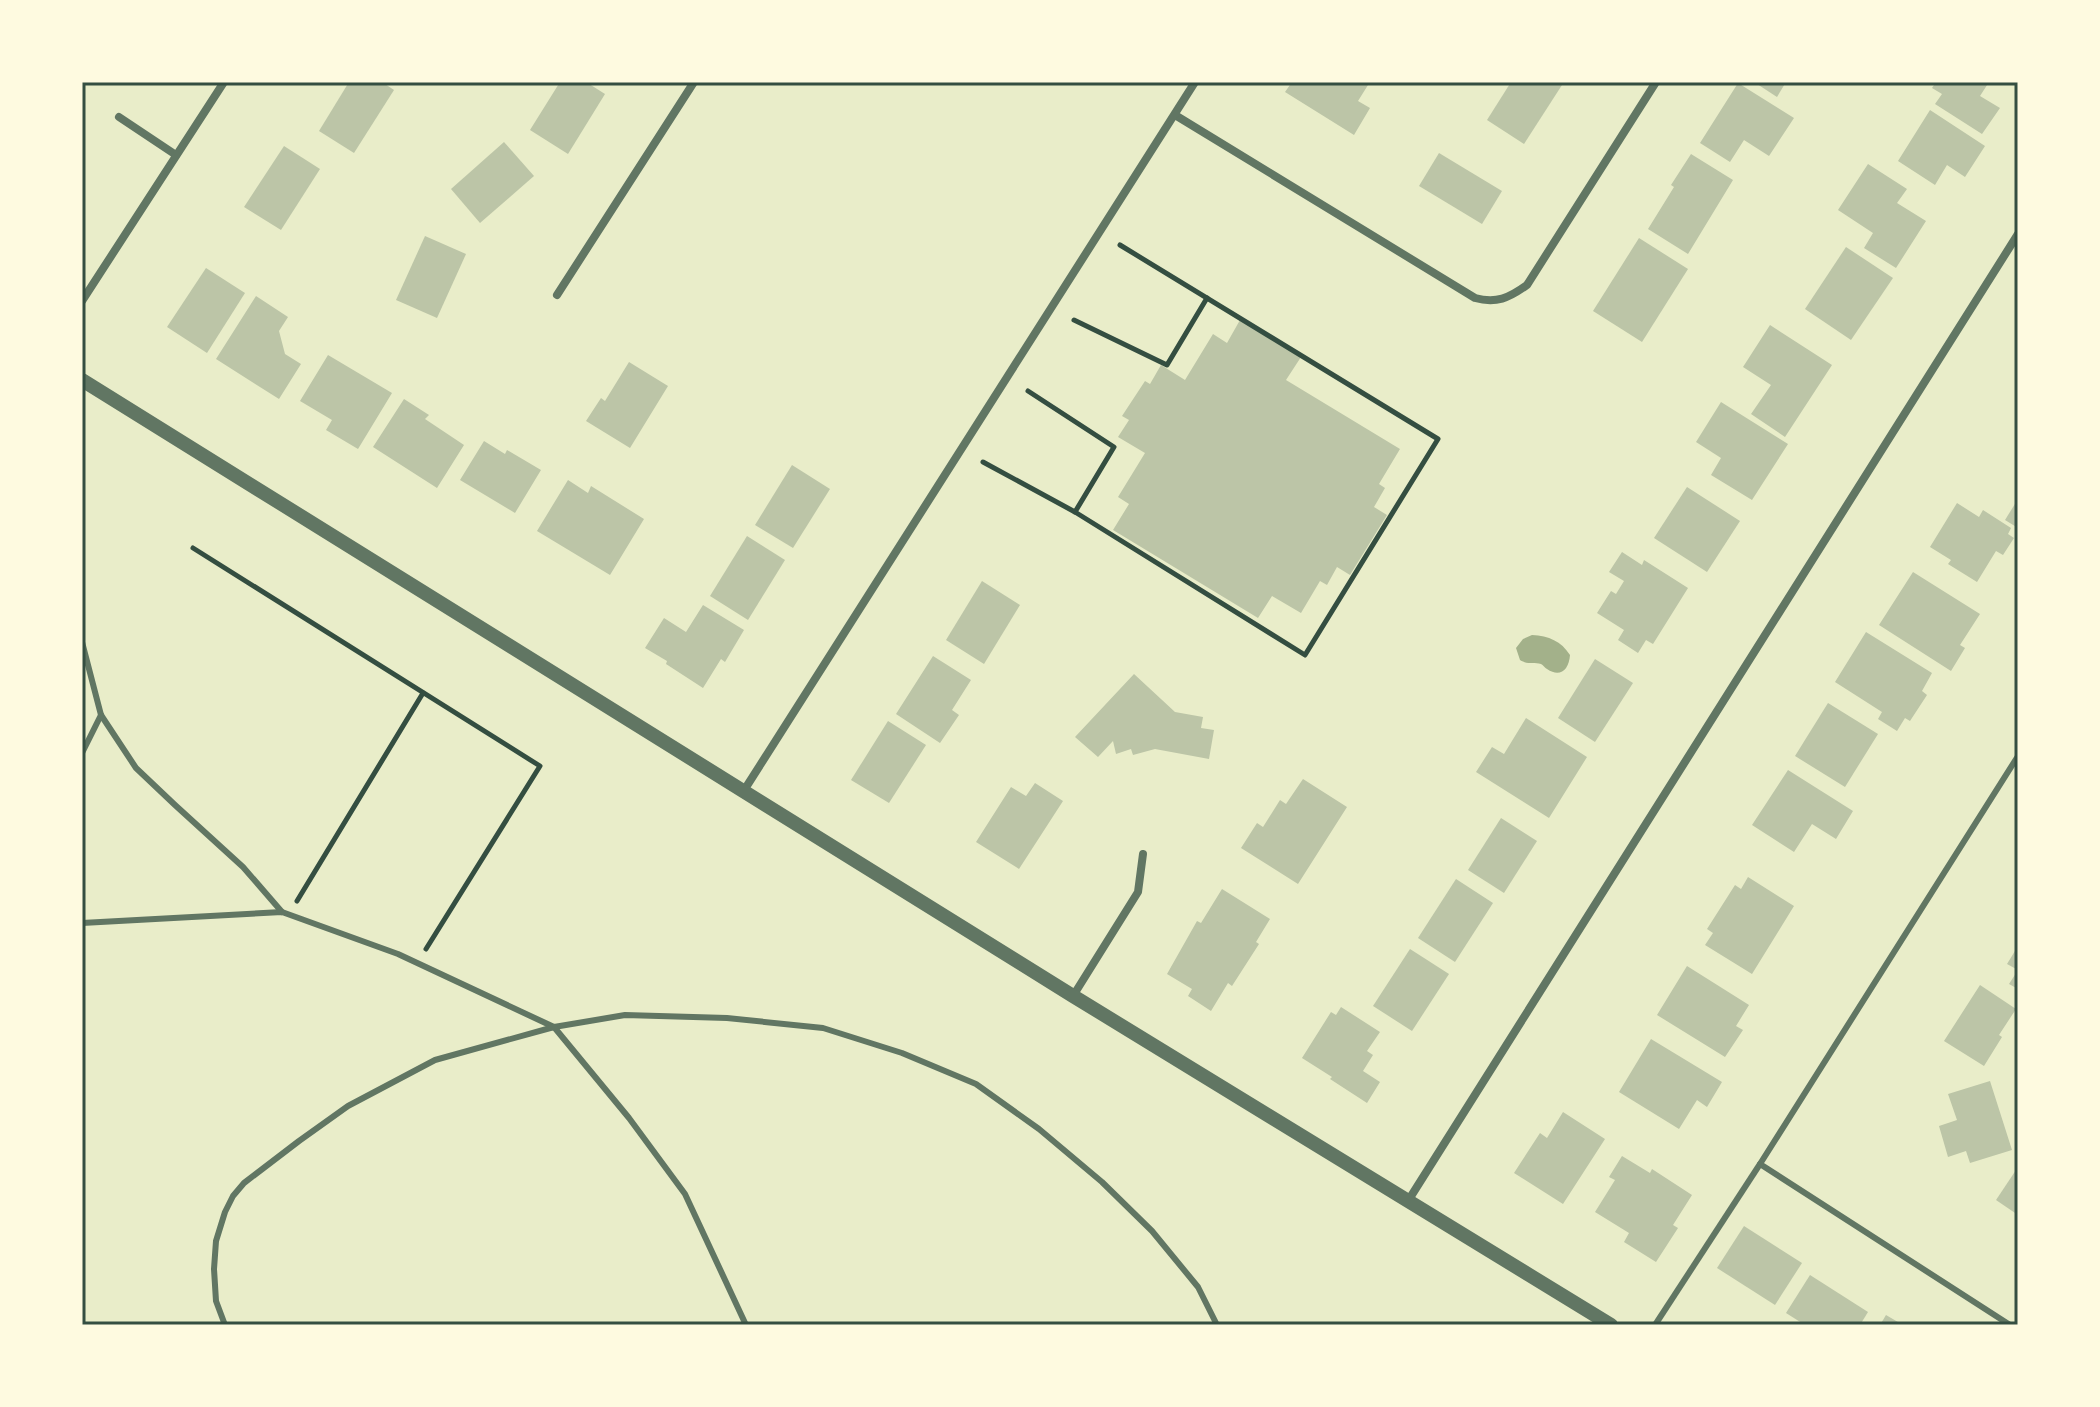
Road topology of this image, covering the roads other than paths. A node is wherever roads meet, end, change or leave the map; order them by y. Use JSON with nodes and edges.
{"nodes":[{"id":1,"x":224,"y":82,"type":"edge"},
{"id":2,"x":694,"y":82,"type":"edge"},
{"id":3,"x":1195,"y":82,"type":"edge"},
{"id":4,"x":1656,"y":82,"type":"edge"},
{"id":5,"x":1175,"y":115,"type":"junction"},
{"id":6,"x":119,"y":117,"type":"dead end"},
{"id":7,"x":176,"y":155,"type":"junction"},
{"id":8,"x":2018,"y":234,"type":"edge"},
{"id":9,"x":557,"y":295,"type":"dead end"},
{"id":10,"x":82,"y":301,"type":"edge"},
{"id":11,"x":82,"y":380,"type":"edge"},
{"id":12,"x":82,"y":642,"type":"edge"},
{"id":13,"x":101,"y":715,"type":"junction"},
{"id":14,"x":82,"y":753,"type":"edge"},
{"id":15,"x":2018,"y":756,"type":"edge"},
{"id":16,"x":743,"y":792,"type":"junction"},
{"id":17,"x":1143,"y":854,"type":"dead end"},
{"id":18,"x":286,"y":913,"type":"junction"},
{"id":19,"x":82,"y":923,"type":"edge"},
{"id":20,"x":1073,"y":996,"type":"junction"},
{"id":21,"x":554,"y":1027,"type":"junction"},
{"id":22,"x":1760,"y":1164,"type":"junction"},
{"id":23,"x":1407,"y":1202,"type":"junction"},
{"id":24,"x":225,"y":1325,"type":"edge"},
{"id":25,"x":746,"y":1325,"type":"edge"},
{"id":26,"x":1217,"y":1325,"type":"edge"},
{"id":27,"x":1611,"y":1325,"type":"edge"},
{"id":28,"x":1655,"y":1325,"type":"edge"},
{"id":29,"x":2010,"y":1325,"type":"edge"}],
"edges":[{"from":1,"to":7,"type":"street"},
{"from":2,"to":9,"type":"street"},
{"from":3,"to":5,"type":"street"},
{"from":4,"to":5,"type":"street"},
{"from":5,"to":16,"type":"street"},
{"from":6,"to":7,"type":"street"},
{"from":7,"to":10,"type":"street"},
{"from":8,"to":23,"type":"street"},
{"from":11,"to":16,"type":"street"},
{"from":12,"to":13,"type":"lane"},
{"from":13,"to":14,"type":"lane"},
{"from":13,"to":18,"type":"lane"},
{"from":15,"to":22,"type":"lane"},
{"from":16,"to":20,"type":"street"},
{"from":17,"to":20,"type":"street"},
{"from":18,"to":19,"type":"lane"},
{"from":18,"to":21,"type":"lane"},
{"from":20,"to":23,"type":"street"},
{"from":21,"to":24,"type":"lane"},
{"from":21,"to":25,"type":"lane"},
{"from":21,"to":26,"type":"lane"},
{"from":22,"to":28,"type":"lane"},
{"from":22,"to":29,"type":"lane"},
{"from":23,"to":27,"type":"street"}]}
